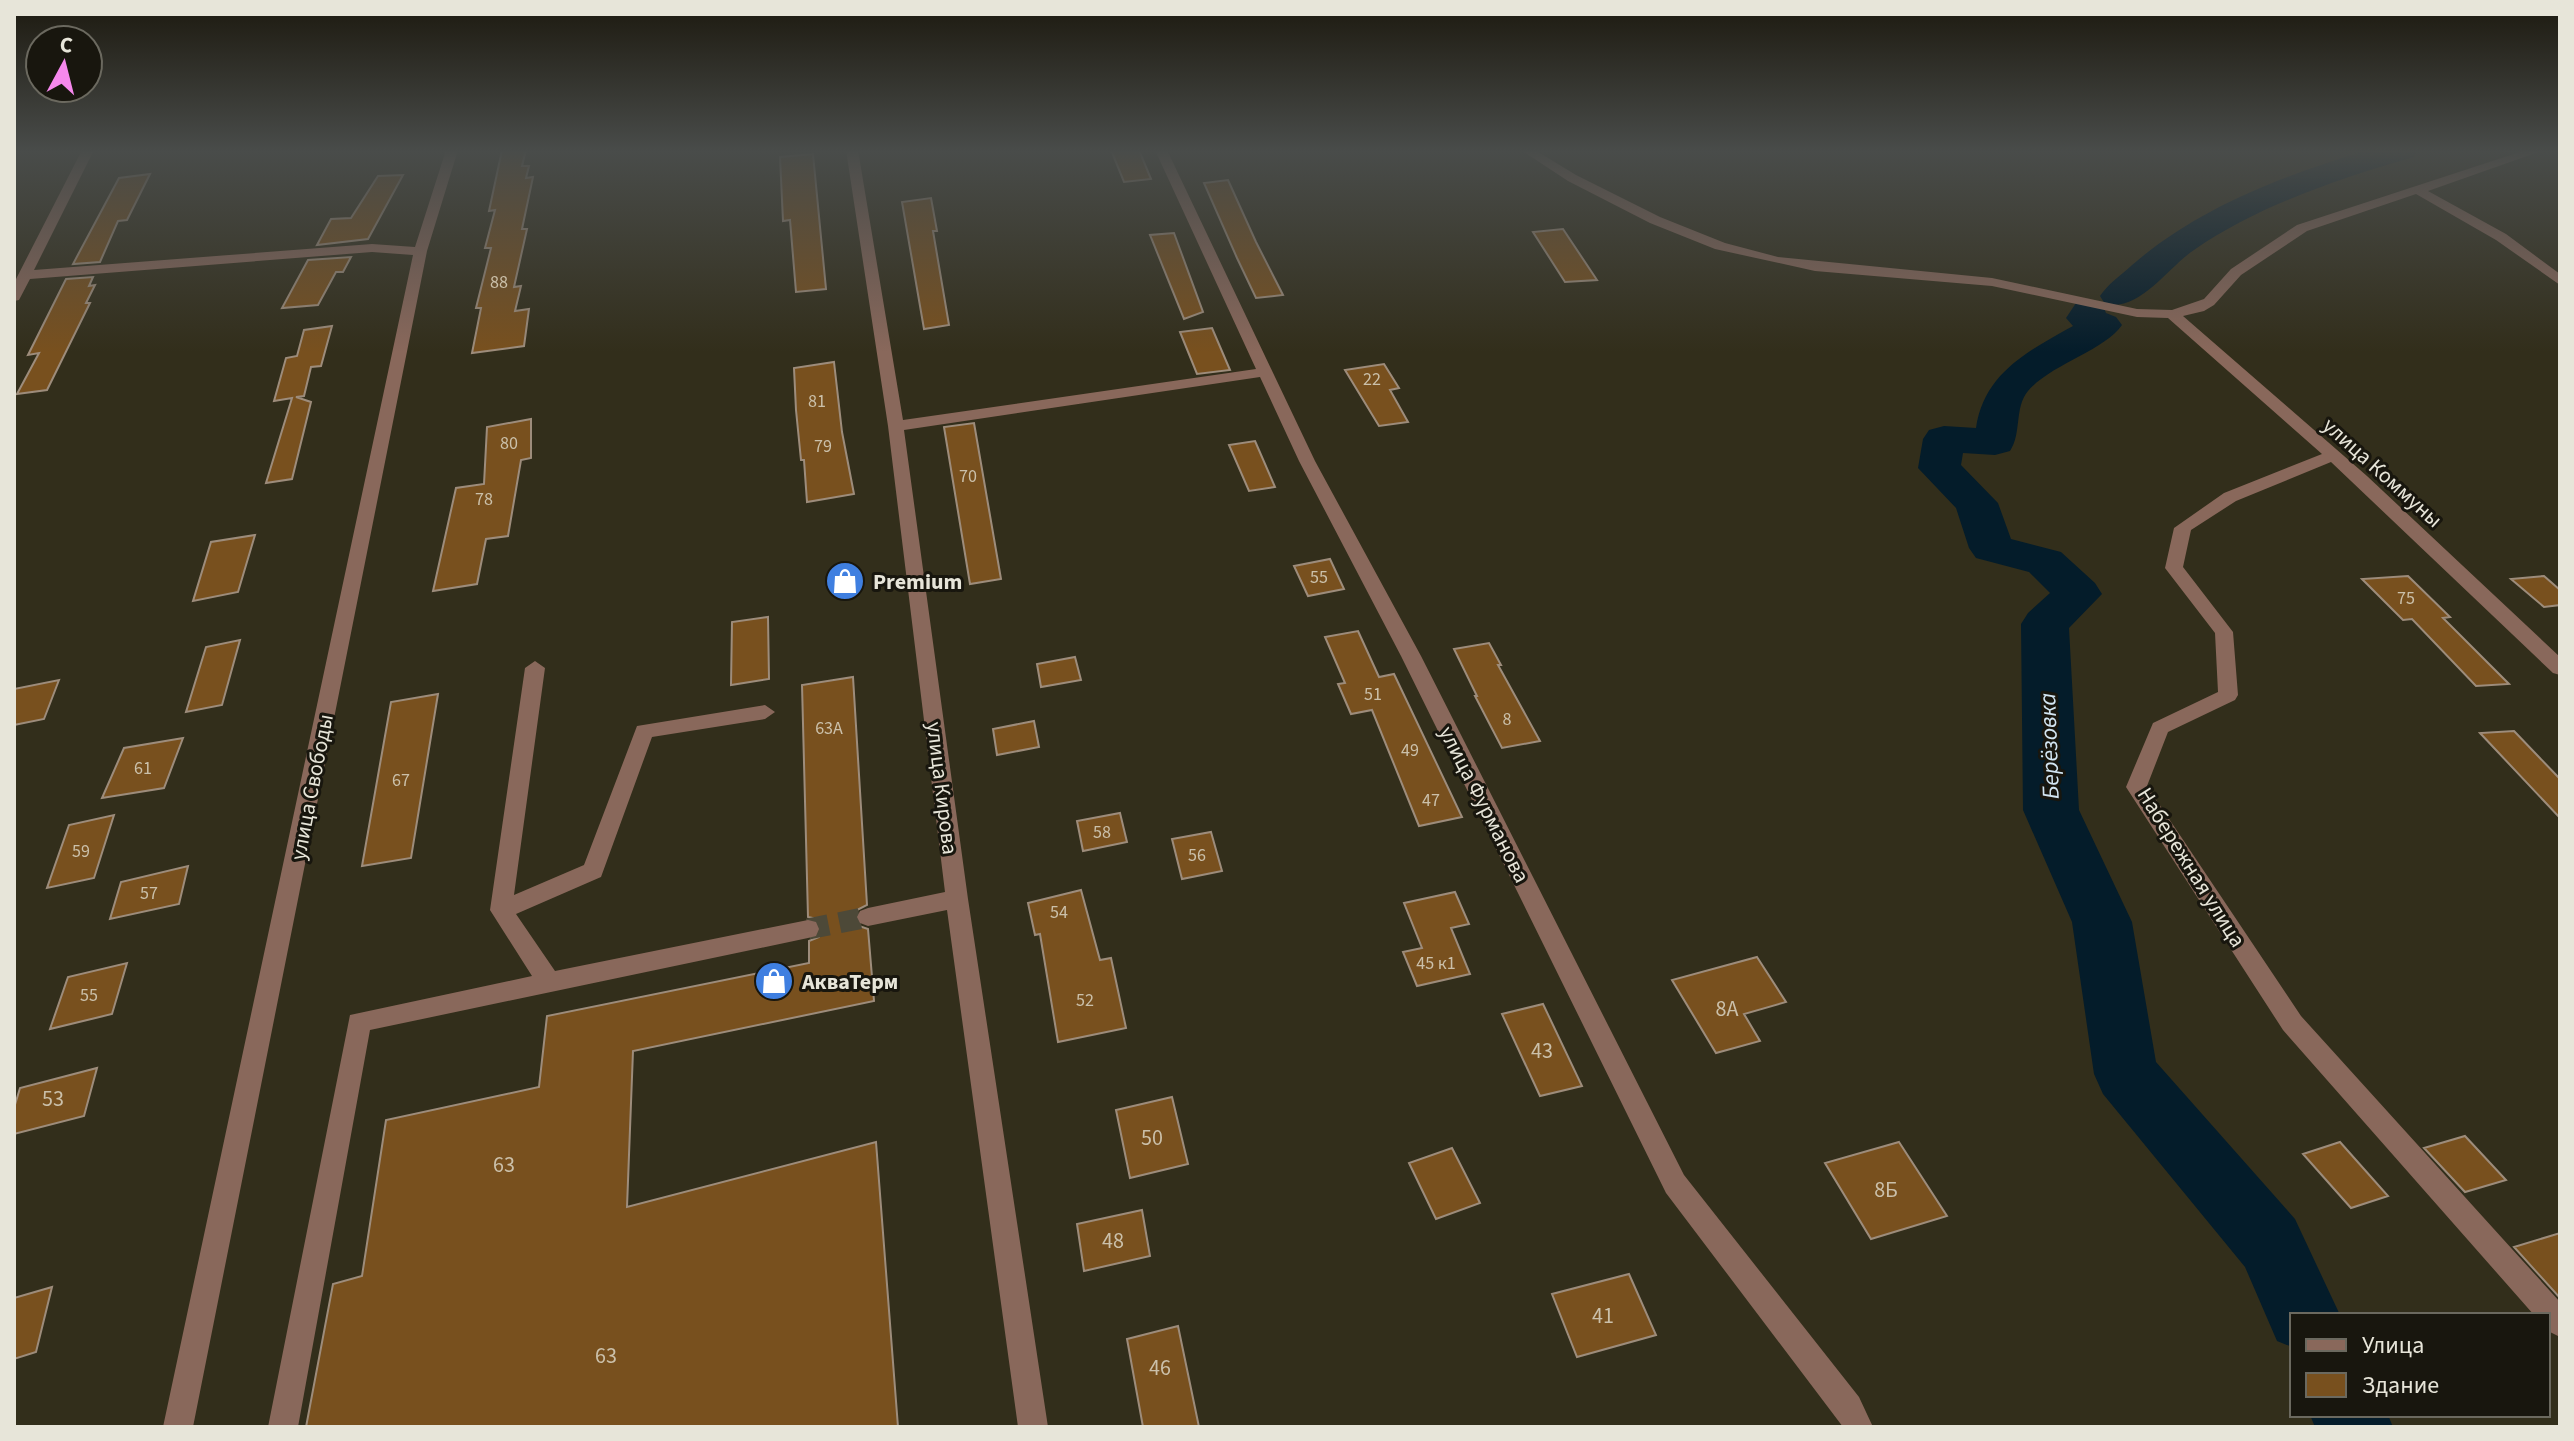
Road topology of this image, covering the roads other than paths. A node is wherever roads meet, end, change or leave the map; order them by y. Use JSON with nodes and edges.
{"nodes":[{"id":1,"x":54,"y":217,"type":"edge"},
{"id":2,"x":431,"y":217,"type":"edge"},
{"id":3,"x":863,"y":217,"type":"edge"},
{"id":4,"x":1192,"y":217,"type":"edge"},
{"id":5,"x":1650,"y":217,"type":"edge"},
{"id":6,"x":2333,"y":217,"type":"edge"},
{"id":7,"x":2466,"y":217,"type":"edge"},
{"id":8,"x":420,"y":251,"type":"junction"},
{"id":9,"x":25,"y":275,"type":"junction"},
{"id":10,"x":2560,"y":281,"type":"edge"},
{"id":11,"x":14,"y":297,"type":"edge"},
{"id":12,"x":2172,"y":314,"type":"junction"},
{"id":13,"x":1264,"y":372,"type":"junction"},
{"id":14,"x":896,"y":426,"type":"junction"},
{"id":15,"x":2333,"y":456,"type":"junction"},
{"id":16,"x":535,"y":668,"type":"dead end"},
{"id":17,"x":2560,"y":668,"type":"edge"},
{"id":18,"x":765,"y":712,"type":"dead end"},
{"id":19,"x":957,"y":899,"type":"junction"},
{"id":20,"x":501,"y":910,"type":"junction"},
{"id":21,"x":868,"y":917,"type":"tunnel mouth"},
{"id":22,"x":808,"y":929,"type":"tunnel mouth"},
{"id":23,"x":549,"y":982,"type":"junction"},
{"id":24,"x":2560,"y":1323,"type":"edge"},
{"id":25,"x":178,"y":1427,"type":"edge"},
{"id":26,"x":283,"y":1427,"type":"edge"},
{"id":27,"x":1033,"y":1427,"type":"edge"},
{"id":28,"x":1858,"y":1427,"type":"edge"}],
"edges":[{"from":1,"to":9,"type":"street"},
{"from":2,"to":8,"type":"street","name":"улица Свободы"},
{"from":3,"to":14,"type":"street","name":"улица Кирова"},
{"from":4,"to":13,"type":"street","name":"улица Фурманова"},
{"from":5,"to":12,"type":"street"},
{"from":6,"to":12,"type":"street"},
{"from":7,"to":10,"type":"street"},
{"from":8,"to":9,"type":"street"},
{"from":8,"to":25,"type":"street","name":"улица Свободы"},
{"from":9,"to":11,"type":"street"},
{"from":12,"to":15,"type":"street","name":"улица Коммуны"},
{"from":13,"to":14,"type":"street"},
{"from":13,"to":28,"type":"street","name":"улица Фурманова"},
{"from":14,"to":19,"type":"street","name":"улица Кирова"},
{"from":15,"to":17,"type":"street","name":"улица Коммуны"},
{"from":15,"to":24,"type":"street","name":"Набережная улица"},
{"from":16,"to":20,"type":"street"},
{"from":18,"to":20,"type":"street"},
{"from":19,"to":21,"type":"street"},
{"from":19,"to":27,"type":"street","name":"улица Кирова"},
{"from":20,"to":23,"type":"street"},
{"from":22,"to":23,"type":"street"},
{"from":23,"to":26,"type":"street"}]}
